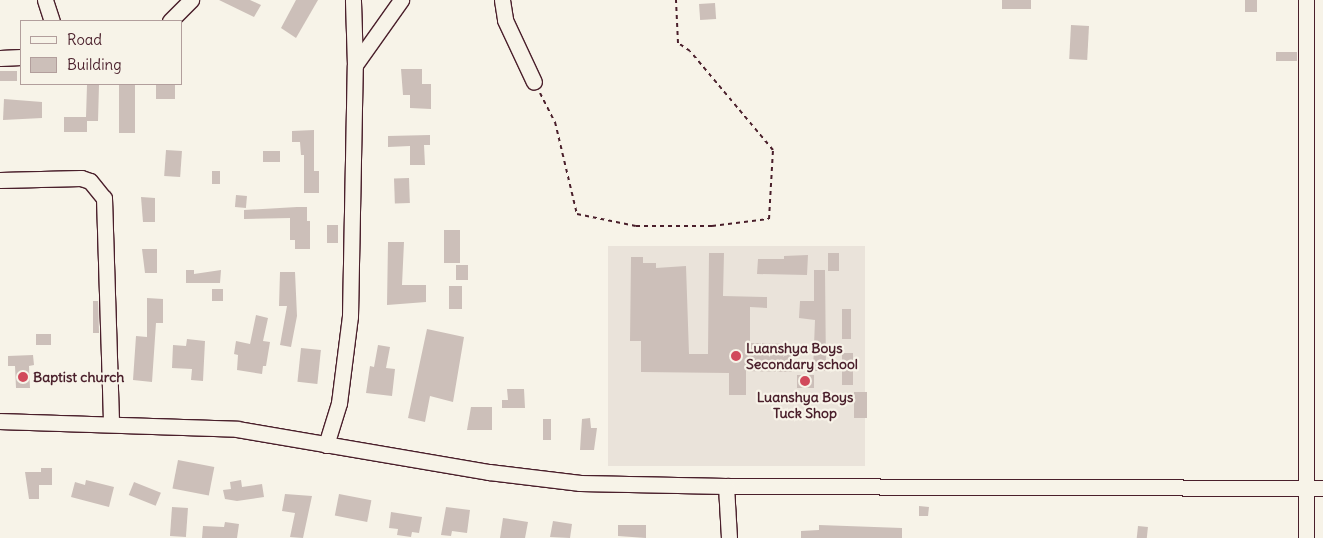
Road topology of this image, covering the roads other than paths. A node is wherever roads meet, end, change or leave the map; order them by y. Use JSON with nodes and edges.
{"nodes":[{"id":1,"x":45,"y":0,"type":"edge"},
{"id":2,"x":191,"y":0,"type":"edge"},
{"id":3,"x":353,"y":0,"type":"edge"},
{"id":4,"x":401,"y":0,"type":"edge"},
{"id":5,"x":502,"y":0,"type":"edge"},
{"id":6,"x":1306,"y":0,"type":"edge"},
{"id":7,"x":52,"y":20,"type":"edge"},
{"id":8,"x":171,"y":20,"type":"edge"},
{"id":9,"x":20,"y":57,"type":"edge"},
{"id":10,"x":0,"y":58,"type":"edge"},
{"id":11,"x":355,"y":65,"type":"junction"},
{"id":12,"x":534,"y":82,"type":"road end"},
{"id":13,"x":0,"y":180,"type":"edge"},
{"id":14,"x":0,"y":421,"type":"edge"},
{"id":15,"x":111,"y":422,"type":"junction"},
{"id":16,"x":326,"y":445,"type":"junction"},
{"id":17,"x":726,"y":486,"type":"junction"},
{"id":18,"x":1306,"y":487,"type":"junction"},
{"id":19,"x":1323,"y":488,"type":"edge"},
{"id":20,"x":729,"y":538,"type":"edge"},
{"id":21,"x":1306,"y":538,"type":"edge"}],
"edges":[{"from":1,"to":7,"type":"street"},
{"from":2,"to":8,"type":"street"},
{"from":3,"to":11,"type":"street"},
{"from":4,"to":11,"type":"street"},
{"from":5,"to":12,"type":"street"},
{"from":6,"to":18,"type":"street"},
{"from":9,"to":10,"type":"street"},
{"from":11,"to":16,"type":"street"},
{"from":13,"to":15,"type":"street"},
{"from":14,"to":15,"type":"street"},
{"from":15,"to":16,"type":"street"},
{"from":16,"to":17,"type":"street"},
{"from":17,"to":18,"type":"street"},
{"from":17,"to":20,"type":"street"},
{"from":18,"to":19,"type":"street"},
{"from":18,"to":21,"type":"street"}]}
